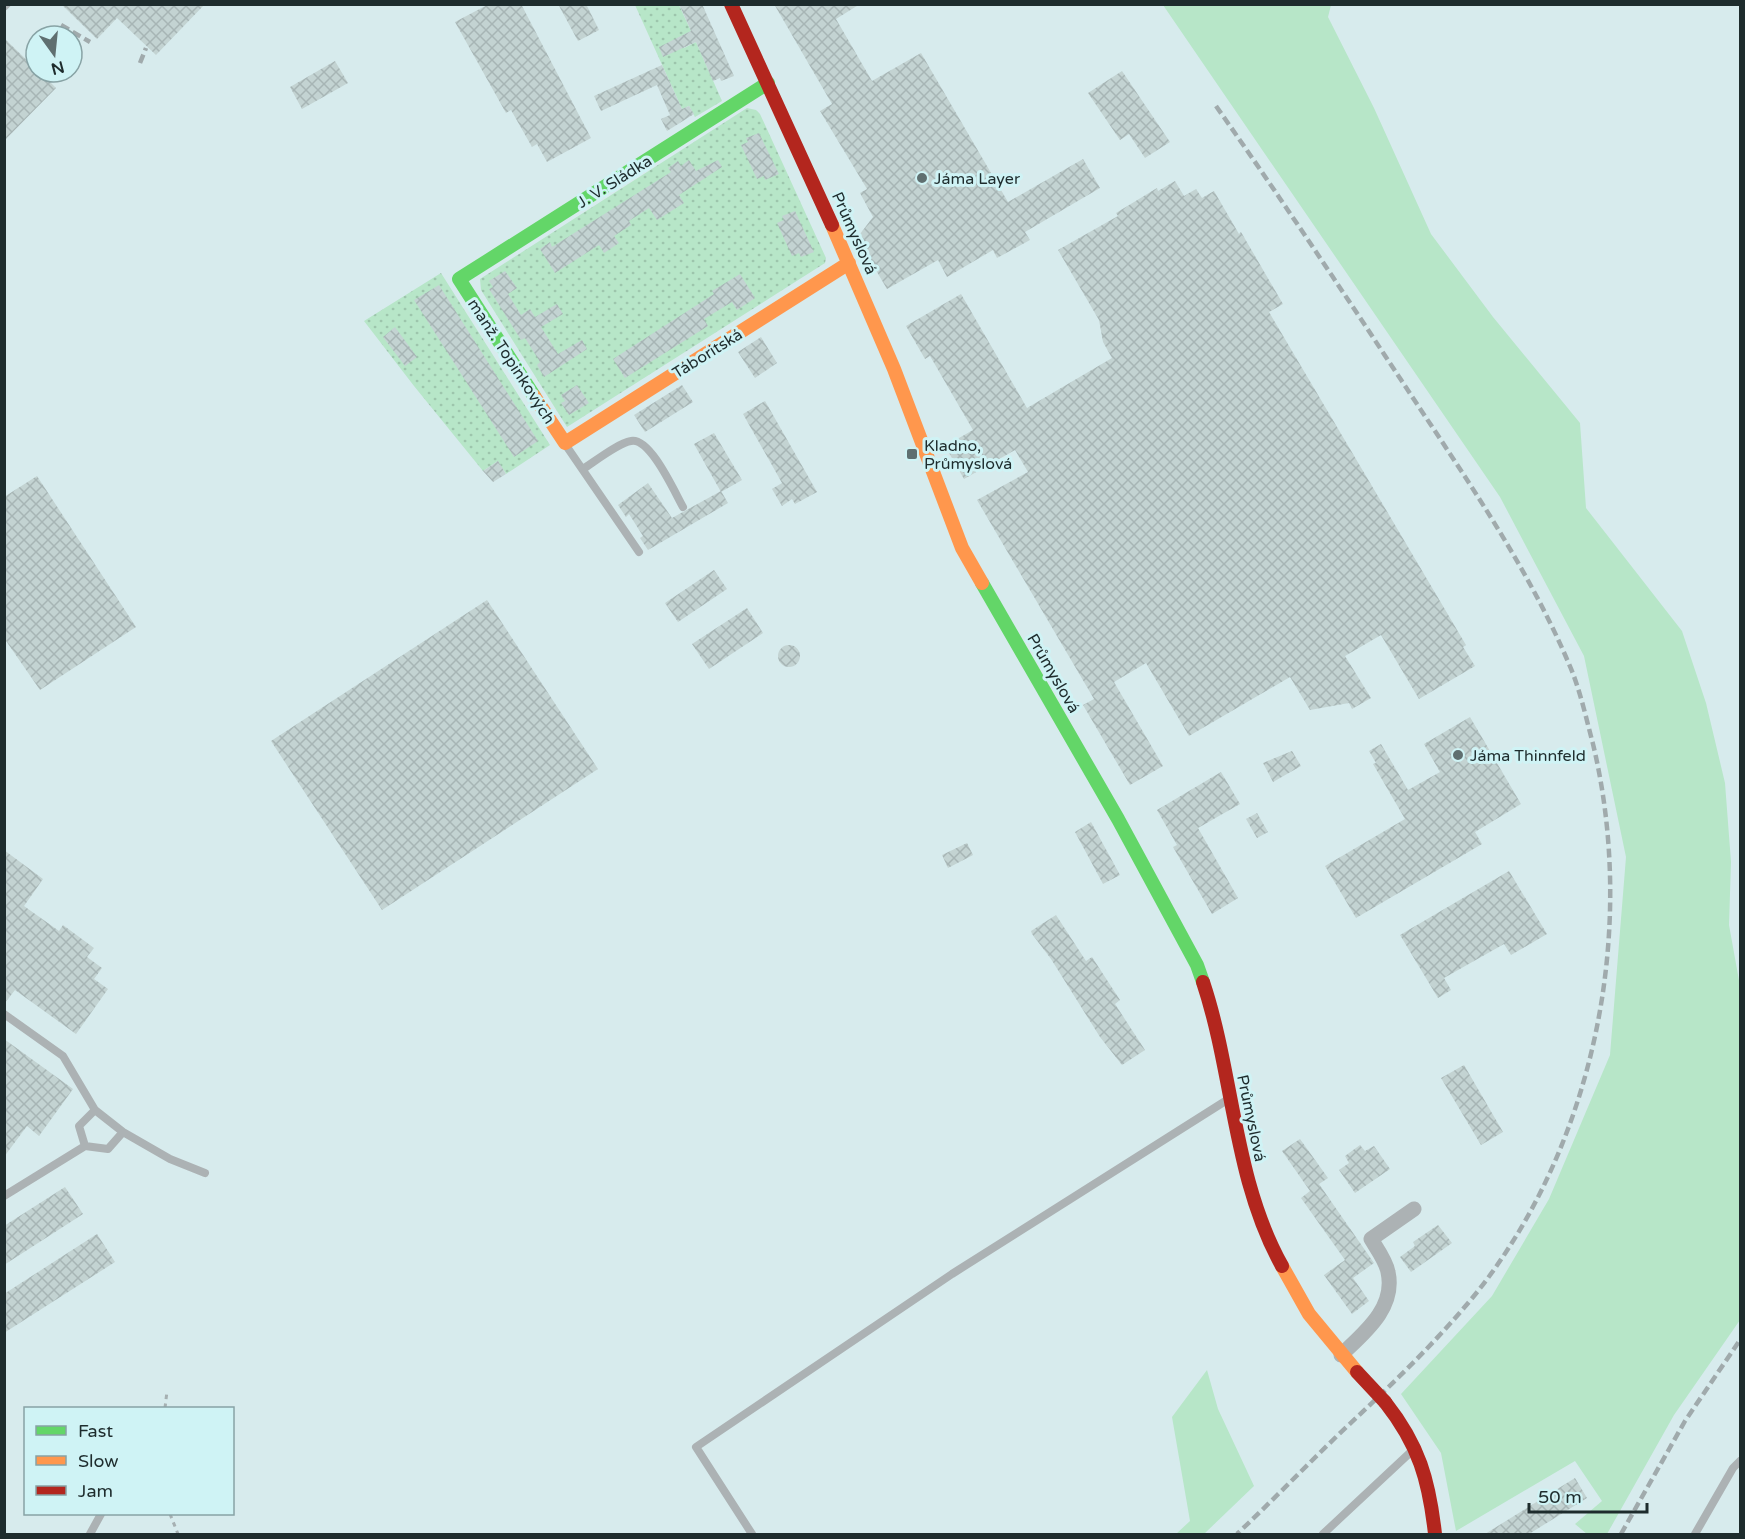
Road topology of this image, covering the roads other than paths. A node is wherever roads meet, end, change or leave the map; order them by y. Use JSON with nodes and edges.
{"nodes":[{"id":1,"x":731,"y":4,"type":"edge"},
{"id":2,"x":768,"y":83,"type":"junction"},
{"id":3,"x":849,"y":263,"type":"junction"},
{"id":4,"x":459,"y":279,"type":"joint"},
{"id":5,"x":565,"y":443,"type":"junction"},
{"id":6,"x":583,"y":469,"type":"junction"},
{"id":7,"x":683,"y":507,"type":"dead end"},
{"id":8,"x":639,"y":552,"type":"dead end"},
{"id":9,"x":4,"y":1014,"type":"edge"},
{"id":10,"x":1228,"y":1099,"type":"junction"},
{"id":11,"x":95,"y":1110,"type":"junction"},
{"id":12,"x":123,"y":1132,"type":"junction"},
{"id":13,"x":85,"y":1146,"type":"junction"},
{"id":14,"x":205,"y":1173,"type":"dead end"},
{"id":15,"x":4,"y":1196,"type":"edge"},
{"id":16,"x":1414,"y":1209,"type":"dead end"},
{"id":17,"x":1341,"y":1355,"type":"junction"},
{"id":18,"x":1415,"y":1448,"type":"junction"},
{"id":19,"x":1740,"y":1461,"type":"edge"},
{"id":20,"x":100,"y":1515,"type":"edge"},
{"id":21,"x":90,"y":1534,"type":"edge"},
{"id":22,"x":752,"y":1534,"type":"edge"},
{"id":23,"x":1323,"y":1534,"type":"edge"},
{"id":24,"x":1435,"y":1534,"type":"edge"},
{"id":25,"x":1695,"y":1534,"type":"edge"}],
"edges":[{"from":1,"to":2,"type":"street","name":"Průmyslová"},
{"from":2,"to":3,"type":"street","name":"Průmyslová"},
{"from":2,"to":4,"type":"street","name":"J. V. Sládka"},
{"from":3,"to":5,"type":"street","name":"Táboritská"},
{"from":3,"to":10,"type":"street","name":"Průmyslová"},
{"from":4,"to":5,"type":"street","name":"manž. Topinkových"},
{"from":5,"to":6,"type":"lane"},
{"from":6,"to":7,"type":"lane"},
{"from":6,"to":8,"type":"lane"},
{"from":9,"to":11,"type":"lane"},
{"from":10,"to":17,"type":"street","name":"Průmyslová"},
{"from":10,"to":22,"type":"lane"},
{"from":11,"to":12,"type":"lane"},
{"from":11,"to":13,"type":"lane"},
{"from":12,"to":13,"type":"lane"},
{"from":12,"to":14,"type":"lane"},
{"from":13,"to":15,"type":"lane"},
{"from":16,"to":17,"type":"street"},
{"from":17,"to":18,"type":"street","name":"Průmyslová","bridge":true},
{"from":18,"to":23,"type":"lane"},
{"from":18,"to":24,"type":"street","name":"Průmyslová"},
{"from":19,"to":25,"type":"lane"},
{"from":20,"to":21,"type":"lane"}]}
